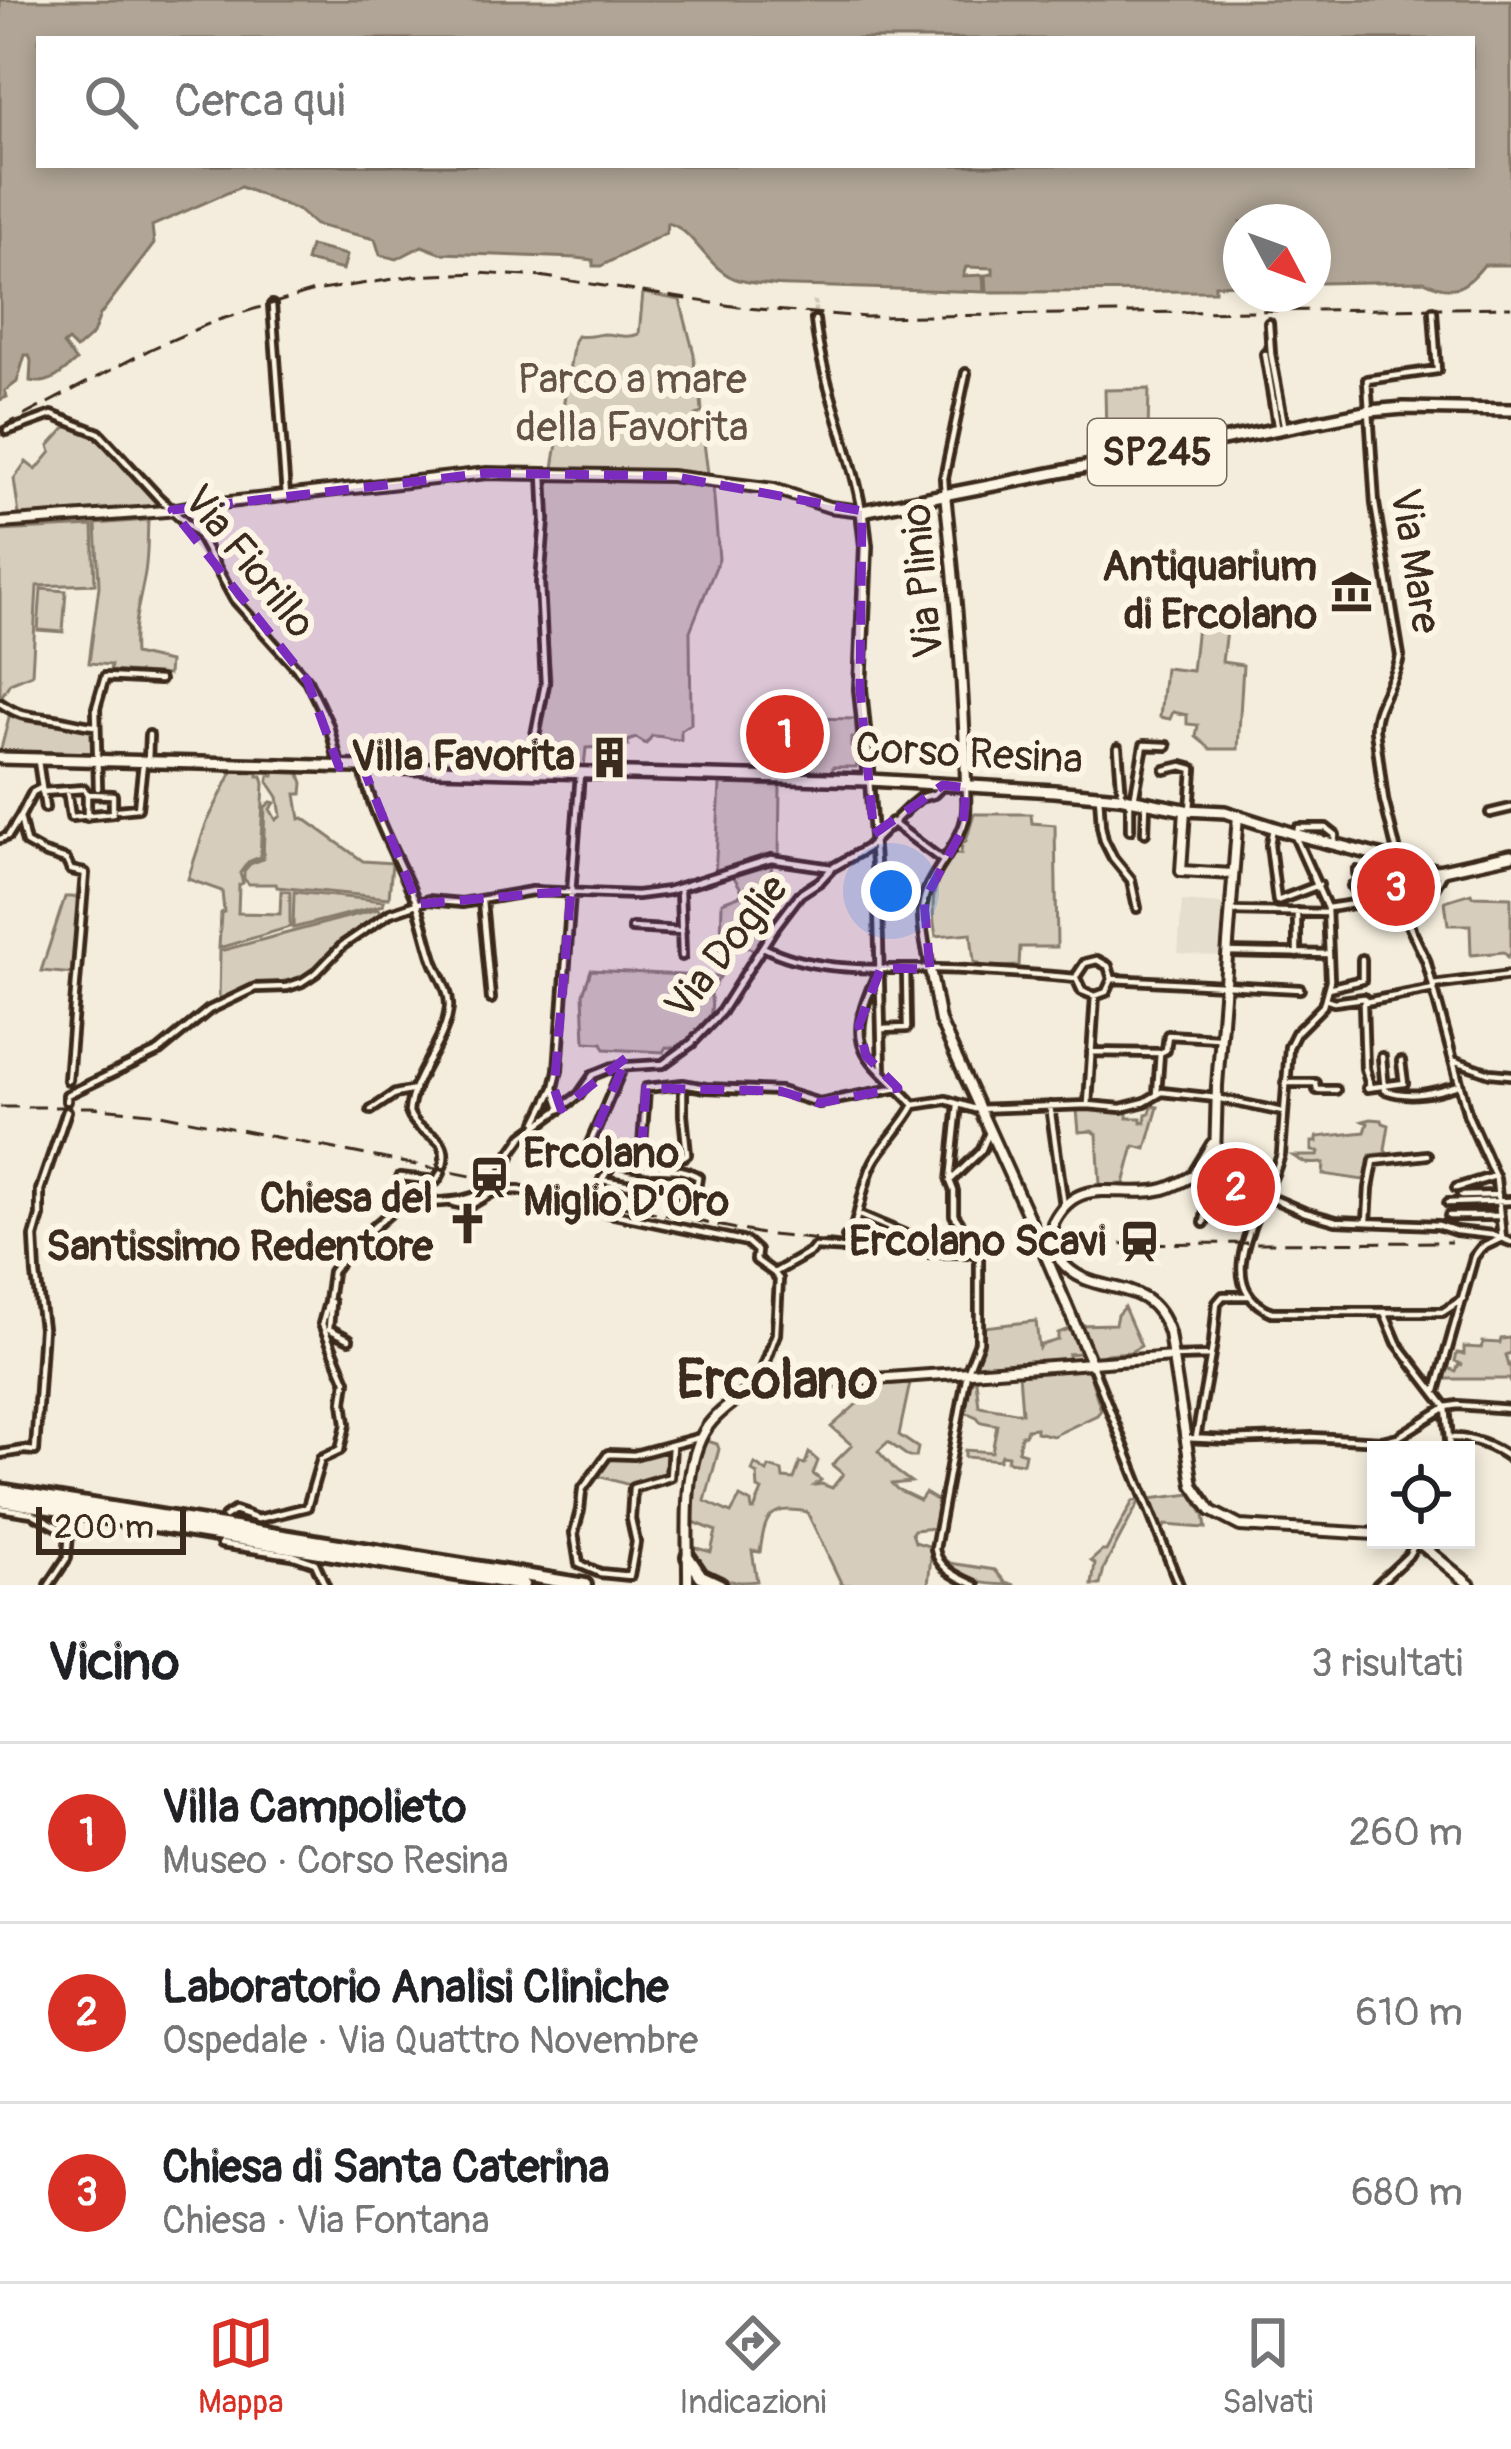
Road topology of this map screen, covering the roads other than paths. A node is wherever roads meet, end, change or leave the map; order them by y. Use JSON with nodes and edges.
{"nodes":[{"id":1,"x":272,"y":305,"type":"dead end"},
{"id":2,"x":1433,"y":311,"type":"dead end"},
{"id":3,"x":815,"y":320,"type":"tunnel mouth"},
{"id":4,"x":1269,"y":323,"type":"dead end"},
{"id":5,"x":1265,"y":354,"type":"dead end"},
{"id":6,"x":966,"y":373,"type":"dead end"},
{"id":7,"x":1511,"y":410,"type":"edge"},
{"id":8,"x":1370,"y":412,"type":"junction"},
{"id":9,"x":1281,"y":428,"type":"junction"},
{"id":10,"x":7,"y":431,"type":"dead end"},
{"id":11,"x":543,"y":474,"type":"junction"},
{"id":12,"x":945,"y":494,"type":"junction"},
{"id":13,"x":286,"y":496,"type":"junction"},
{"id":14,"x":172,"y":510,"type":"junction"},
{"id":15,"x":862,"y":511,"type":"junction"},
{"id":16,"x":0,"y":523,"type":"edge"},
{"id":17,"x":160,"y":680,"type":"dead end"},
{"id":18,"x":0,"y":703,"type":"edge"},
{"id":19,"x":95,"y":726,"type":"junction"},
{"id":20,"x":149,"y":736,"type":"dead end"},
{"id":21,"x":1167,"y":746,"type":"dead end"},
{"id":22,"x":1118,"y":748,"type":"dead end"},
{"id":23,"x":0,"y":758,"type":"edge"},
{"id":24,"x":38,"y":759,"type":"junction"},
{"id":25,"x":97,"y":761,"type":"junction"},
{"id":26,"x":146,"y":762,"type":"junction"},
{"id":27,"x":339,"y":767,"type":"junction"},
{"id":28,"x":363,"y":768,"type":"junction"},
{"id":29,"x":1165,"y":770,"type":"dead end"},
{"id":30,"x":529,"y":771,"type":"junction"},
{"id":31,"x":580,"y":773,"type":"junction"},
{"id":32,"x":869,"y":780,"type":"junction"},
{"id":33,"x":943,"y":785,"type":"junction"},
{"id":34,"x":966,"y":785,"type":"junction"},
{"id":35,"x":98,"y":788,"type":"dead end"},
{"id":36,"x":41,"y":790,"type":"junction"},
{"id":37,"x":67,"y":790,"type":"junction"},
{"id":38,"x":87,"y":794,"type":"junction"},
{"id":39,"x":1099,"y":795,"type":"junction"},
{"id":40,"x":1133,"y":800,"type":"junction"},
{"id":41,"x":45,"y":808,"type":"dead end"},
{"id":42,"x":1511,"y":808,"type":"edge"},
{"id":43,"x":118,"y":810,"type":"dead end"},
{"id":44,"x":1188,"y":810,"type":"junction"},
{"id":45,"x":1490,"y":813,"type":"dead end"},
{"id":46,"x":1238,"y":815,"type":"junction"},
{"id":47,"x":20,"y":817,"type":"junction"},
{"id":48,"x":87,"y":817,"type":"junction"},
{"id":49,"x":891,"y":822,"type":"junction"},
{"id":50,"x":1273,"y":827,"type":"junction"},
{"id":51,"x":1130,"y":830,"type":"dead end"},
{"id":52,"x":1145,"y":832,"type":"dead end"},
{"id":53,"x":1295,"y":834,"type":"junction"},
{"id":54,"x":0,"y":839,"type":"edge"},
{"id":55,"x":874,"y":841,"type":"junction"},
{"id":56,"x":1398,"y":856,"type":"dead end"},
{"id":57,"x":1511,"y":856,"type":"edge"},
{"id":58,"x":1382,"y":858,"type":"junction"},
{"id":59,"x":943,"y":861,"type":"junction"},
{"id":60,"x":832,"y":868,"type":"junction"},
{"id":61,"x":1443,"y":871,"type":"junction"},
{"id":62,"x":1357,"y":872,"type":"dead end"},
{"id":63,"x":1233,"y":874,"type":"junction"},
{"id":64,"x":1402,"y":874,"type":"dead end"},
{"id":65,"x":1318,"y":885,"type":"junction"},
{"id":66,"x":1352,"y":886,"type":"dead end"},
{"id":67,"x":680,"y":888,"type":"junction"},
{"id":68,"x":572,"y":891,"type":"junction"},
{"id":69,"x":1359,"y":897,"type":"junction"},
{"id":70,"x":482,"y":901,"type":"junction"},
{"id":71,"x":1390,"y":902,"type":"junction"},
{"id":72,"x":417,"y":904,"type":"junction"},
{"id":73,"x":1407,"y":906,"type":"junction"},
{"id":74,"x":1137,"y":908,"type":"dead end"},
{"id":75,"x":1328,"y":910,"type":"junction"},
{"id":76,"x":1231,"y":911,"type":"junction"},
{"id":77,"x":1297,"y":912,"type":"junction"},
{"id":78,"x":632,"y":928,"type":"dead end"},
{"id":79,"x":682,"y":931,"type":"junction"},
{"id":80,"x":764,"y":946,"type":"junction"},
{"id":81,"x":1227,"y":952,"type":"junction"},
{"id":82,"x":1297,"y":954,"type":"junction"},
{"id":83,"x":1328,"y":954,"type":"junction"},
{"id":84,"x":682,"y":956,"type":"dead end"},
{"id":85,"x":1362,"y":959,"type":"dead end"},
{"id":86,"x":906,"y":969,"type":"junction"},
{"id":87,"x":931,"y":969,"type":"junction"},
{"id":88,"x":878,"y":971,"type":"junction"},
{"id":89,"x":1511,"y":975,"type":"edge"},
{"id":90,"x":1076,"y":978,"type":"junction"},
{"id":91,"x":1112,"y":979,"type":"junction"},
{"id":92,"x":1224,"y":985,"type":"junction"},
{"id":93,"x":1433,"y":987,"type":"junction"},
{"id":94,"x":1328,"y":988,"type":"junction"},
{"id":95,"x":1300,"y":989,"type":"dead end"},
{"id":96,"x":1095,"y":996,"type":"junction"},
{"id":97,"x":491,"y":999,"type":"dead end"},
{"id":98,"x":1325,"y":999,"type":"junction"},
{"id":99,"x":1365,"y":1002,"type":"junction"},
{"id":100,"x":882,"y":1029,"type":"junction"},
{"id":101,"x":1220,"y":1038,"type":"junction"},
{"id":102,"x":1091,"y":1052,"type":"junction"},
{"id":103,"x":1160,"y":1053,"type":"junction"},
{"id":104,"x":1382,"y":1057,"type":"dead end"},
{"id":105,"x":1453,"y":1060,"type":"junction"},
{"id":106,"x":1401,"y":1061,"type":"dead end"},
{"id":107,"x":623,"y":1066,"type":"junction"},
{"id":108,"x":882,"y":1072,"type":"junction"},
{"id":109,"x":1511,"y":1075,"type":"edge"},
{"id":110,"x":68,"y":1080,"type":"dead end"},
{"id":111,"x":1285,"y":1083,"type":"junction"},
{"id":112,"x":683,"y":1084,"type":"junction"},
{"id":113,"x":1460,"y":1084,"type":"junction"},
{"id":114,"x":1384,"y":1086,"type":"junction"},
{"id":115,"x":554,"y":1088,"type":"junction"},
{"id":116,"x":898,"y":1088,"type":"junction"},
{"id":117,"x":415,"y":1090,"type":"junction"},
{"id":118,"x":1336,"y":1090,"type":"dead end"},
{"id":119,"x":1157,"y":1094,"type":"junction"},
{"id":120,"x":1216,"y":1098,"type":"junction"},
{"id":121,"x":549,"y":1100,"type":"junction"},
{"id":122,"x":67,"y":1101,"type":"dead end"},
{"id":123,"x":958,"y":1103,"type":"junction"},
{"id":124,"x":914,"y":1105,"type":"junction"},
{"id":125,"x":1088,"y":1105,"type":"junction"},
{"id":126,"x":1050,"y":1106,"type":"junction"},
{"id":127,"x":981,"y":1108,"type":"junction"},
{"id":128,"x":371,"y":1110,"type":"dead end"},
{"id":129,"x":67,"y":1111,"type":"dead end"},
{"id":130,"x":558,"y":1111,"type":"junction"},
{"id":131,"x":1283,"y":1112,"type":"junction"},
{"id":132,"x":534,"y":1127,"type":"junction"},
{"id":133,"x":992,"y":1133,"type":"junction"},
{"id":134,"x":1427,"y":1155,"type":"dead end"},
{"id":135,"x":1212,"y":1165,"type":"junction"},
{"id":136,"x":651,"y":1169,"type":"junction"},
{"id":137,"x":503,"y":1176,"type":"dead end"},
{"id":138,"x":1495,"y":1176,"type":"junction"},
{"id":139,"x":400,"y":1177,"type":"dead end"},
{"id":140,"x":950,"y":1180,"type":"junction"},
{"id":141,"x":495,"y":1184,"type":"dead end"},
{"id":142,"x":1456,"y":1188,"type":"dead end"},
{"id":143,"x":695,"y":1196,"type":"junction"},
{"id":144,"x":1266,"y":1196,"type":"junction"},
{"id":145,"x":1461,"y":1196,"type":"dead end"},
{"id":146,"x":1498,"y":1198,"type":"junction"},
{"id":147,"x":1511,"y":1202,"type":"edge"},
{"id":148,"x":454,"y":1203,"type":"junction"},
{"id":149,"x":1448,"y":1203,"type":"dead end"},
{"id":150,"x":1064,"y":1206,"type":"junction"},
{"id":151,"x":718,"y":1212,"type":"dead end"},
{"id":152,"x":859,"y":1214,"type":"junction"},
{"id":153,"x":1449,"y":1216,"type":"dead end"},
{"id":154,"x":1500,"y":1216,"type":"junction"},
{"id":155,"x":1204,"y":1223,"type":"dead end"},
{"id":156,"x":1367,"y":1223,"type":"junction"},
{"id":157,"x":846,"y":1238,"type":"dead end"},
{"id":158,"x":1507,"y":1239,"type":"edge"},
{"id":159,"x":922,"y":1245,"type":"junction"},
{"id":160,"x":774,"y":1273,"type":"junction"},
{"id":161,"x":1248,"y":1297,"type":"junction"},
{"id":162,"x":1463,"y":1299,"type":"junction"},
{"id":163,"x":328,"y":1302,"type":"junction"},
{"id":164,"x":1384,"y":1312,"type":"junction"},
{"id":165,"x":349,"y":1339,"type":"dead end"},
{"id":166,"x":1209,"y":1356,"type":"junction"},
{"id":167,"x":1173,"y":1357,"type":"junction"},
{"id":168,"x":1092,"y":1365,"type":"junction"},
{"id":169,"x":967,"y":1373,"type":"junction"},
{"id":170,"x":761,"y":1375,"type":"junction"},
{"id":171,"x":769,"y":1385,"type":"junction"},
{"id":172,"x":756,"y":1386,"type":"junction"},
{"id":173,"x":1436,"y":1391,"type":"junction"},
{"id":174,"x":1446,"y":1407,"type":"junction"},
{"id":175,"x":1511,"y":1409,"type":"edge"},
{"id":176,"x":701,"y":1437,"type":"junction"},
{"id":177,"x":1190,"y":1438,"type":"junction"},
{"id":178,"x":1450,"y":1438,"type":"joint"},
{"id":179,"x":671,"y":1445,"type":"junction"},
{"id":180,"x":0,"y":1454,"type":"edge"},
{"id":181,"x":1511,"y":1459,"type":"edge"},
{"id":182,"x":0,"y":1490,"type":"edge"},
{"id":183,"x":0,"y":1503,"type":"edge"},
{"id":184,"x":225,"y":1517,"type":"dead end"},
{"id":185,"x":1367,"y":1534,"type":"edge"},
{"id":186,"x":221,"y":1544,"type":"dead end"},
{"id":187,"x":1410,"y":1549,"type":"edge"},
{"id":188,"x":1423,"y":1549,"type":"edge"},
{"id":189,"x":688,"y":1557,"type":"junction"},
{"id":190,"x":49,"y":1585,"type":"edge"},
{"id":191,"x":325,"y":1585,"type":"edge"},
{"id":192,"x":520,"y":1585,"type":"edge"},
{"id":193,"x":584,"y":1585,"type":"edge"},
{"id":194,"x":688,"y":1585,"type":"edge"},
{"id":195,"x":720,"y":1585,"type":"edge"},
{"id":196,"x":975,"y":1585,"type":"edge"},
{"id":197,"x":1179,"y":1585,"type":"edge"},
{"id":198,"x":1377,"y":1585,"type":"edge"},
{"id":199,"x":1470,"y":1585,"type":"edge"}],
"edges":[{"from":1,"to":13,"type":"street"},
{"from":2,"to":8,"type":"street"},
{"from":3,"to":15,"type":"street"},
{"from":4,"to":9,"type":"street"},
{"from":5,"to":9,"type":"street"},
{"from":6,"to":12,"type":"street","name":"Via Plinio"},
{"from":7,"to":8,"type":"main road","number":"SP245"},
{"from":8,"to":9,"type":"main road","number":"SP245"},
{"from":8,"to":56,"type":"street","name":"Via Mare"},
{"from":9,"to":12,"type":"main road","number":"SP245"},
{"from":10,"to":14,"type":"street","name":"Via Fiorillo"},
{"from":11,"to":13,"type":"street","number":"SP245"},
{"from":11,"to":15,"type":"street","number":"SP245"},
{"from":11,"to":30,"type":"street"},
{"from":12,"to":15,"type":"main road","number":"SP245"},
{"from":12,"to":34,"type":"street","name":"Via Plinio"},
{"from":13,"to":14,"type":"street","number":"SP245"},
{"from":14,"to":16,"type":"street","number":"SP245"},
{"from":14,"to":27,"type":"street","name":"Via Fiorillo"},
{"from":15,"to":32,"type":"main road"},
{"from":17,"to":19,"type":"street"},
{"from":18,"to":19,"type":"street"},
{"from":19,"to":25,"type":"street"},
{"from":20,"to":26,"type":"street"},
{"from":21,"to":40,"type":"street"},
{"from":22,"to":40,"type":"street"},
{"from":23,"to":24,"type":"main road","name":"Corso Resina"},
{"from":24,"to":25,"type":"main road","name":"Corso Resina"},
{"from":24,"to":36,"type":"street"},
{"from":25,"to":26,"type":"main road","name":"Corso Resina"},
{"from":25,"to":35,"type":"street"},
{"from":26,"to":27,"type":"main road","name":"Corso Resina"},
{"from":26,"to":43,"type":"street"},
{"from":27,"to":28,"type":"main road","name":"Corso Resina"},
{"from":28,"to":30,"type":"main road","name":"Corso Resina"},
{"from":28,"to":72,"type":"street"},
{"from":29,"to":44,"type":"street"},
{"from":30,"to":31,"type":"main road","name":"Corso Resina"},
{"from":31,"to":32,"type":"main road","name":"Corso Resina"},
{"from":31,"to":68,"type":"street"},
{"from":32,"to":33,"type":"main road","name":"Corso Resina"},
{"from":32,"to":55,"type":"street"},
{"from":33,"to":34,"type":"main road","name":"Corso Resina"},
{"from":33,"to":49,"type":"street","name":"Via Doglie"},
{"from":34,"to":39,"type":"main road","name":"Corso Resina"},
{"from":34,"to":59,"type":"street"},
{"from":36,"to":37,"type":"street"},
{"from":36,"to":41,"type":"street"},
{"from":36,"to":47,"type":"street"},
{"from":37,"to":38,"type":"street"},
{"from":37,"to":48,"type":"street"},
{"from":38,"to":48,"type":"street"},
{"from":38,"to":48,"type":"street"},
{"from":39,"to":40,"type":"main road","name":"Corso Resina"},
{"from":39,"to":74,"type":"street"},
{"from":40,"to":44,"type":"main road","name":"Corso Resina"},
{"from":40,"to":51,"type":"street"},
{"from":40,"to":52,"type":"street"},
{"from":42,"to":45,"type":"street"},
{"from":44,"to":46,"type":"main road","name":"Corso Resina"},
{"from":44,"to":63,"type":"street"},
{"from":46,"to":50,"type":"main road","name":"Corso Resina"},
{"from":46,"to":63,"type":"street"},
{"from":47,"to":54,"type":"street"},
{"from":47,"to":110,"type":"street"},
{"from":49,"to":55,"type":"street","name":"Via Doglie"},
{"from":49,"to":59,"type":"street"},
{"from":50,"to":53,"type":"main road","name":"Corso Resina"},
{"from":50,"to":65,"type":"street"},
{"from":53,"to":58,"type":"main road","name":"Corso Resina"},
{"from":53,"to":65,"type":"street"},
{"from":55,"to":60,"type":"street","name":"Via Doglie"},
{"from":55,"to":88,"type":"street"},
{"from":57,"to":61,"type":"main road","name":"Corso Resina"},
{"from":58,"to":61,"type":"main road","name":"Corso Resina"},
{"from":58,"to":71,"type":"street"},
{"from":59,"to":87,"type":"street"},
{"from":60,"to":67,"type":"street"},
{"from":60,"to":80,"type":"street","name":"Via Doglie"},
{"from":61,"to":73,"type":"street"},
{"from":62,"to":69,"type":"street"},
{"from":63,"to":76,"type":"street"},
{"from":64,"to":73,"type":"street"},
{"from":65,"to":75,"type":"street"},
{"from":66,"to":69,"type":"street"},
{"from":67,"to":68,"type":"street"},
{"from":67,"to":79,"type":"street"},
{"from":68,"to":70,"type":"street"},
{"from":68,"to":115,"type":"street"},
{"from":69,"to":71,"type":"street"},
{"from":69,"to":75,"type":"street"},
{"from":70,"to":72,"type":"street"},
{"from":70,"to":97,"type":"street"},
{"from":71,"to":73,"type":"street"},
{"from":72,"to":117,"type":"street"},
{"from":72,"to":122,"type":"street"},
{"from":73,"to":93,"type":"street"},
{"from":75,"to":77,"type":"street"},
{"from":75,"to":83,"type":"street"},
{"from":76,"to":77,"type":"street"},
{"from":76,"to":81,"type":"street"},
{"from":77,"to":82,"type":"street"},
{"from":78,"to":79,"type":"street"},
{"from":79,"to":84,"type":"street"},
{"from":80,"to":88,"type":"street"},
{"from":80,"to":107,"type":"street","name":"Via Doglie"},
{"from":81,"to":82,"type":"street"},
{"from":81,"to":92,"type":"street"},
{"from":82,"to":83,"type":"street"},
{"from":83,"to":94,"type":"street"},
{"from":85,"to":94,"type":"street"},
{"from":86,"to":87,"type":"street"},
{"from":86,"to":88,"type":"street"},
{"from":86,"to":100,"type":"street"},
{"from":87,"to":90,"type":"street"},
{"from":87,"to":127,"type":"street"},
{"from":88,"to":100,"type":"street"},
{"from":88,"to":108,"type":"street"},
{"from":89,"to":93,"type":"street"},
{"from":90,"to":91,"type":"street"},
{"from":90,"to":96,"type":"street"},
{"from":91,"to":92,"type":"street"},
{"from":91,"to":96,"type":"street"},
{"from":92,"to":95,"type":"street"},
{"from":92,"to":101,"type":"street"},
{"from":93,"to":99,"type":"street"},
{"from":93,"to":105,"type":"street"},
{"from":94,"to":98,"type":"street"},
{"from":96,"to":102,"type":"street"},
{"from":98,"to":99,"type":"street"},
{"from":98,"to":111,"type":"street"},
{"from":99,"to":114,"type":"street"},
{"from":100,"to":108,"type":"street"},
{"from":101,"to":103,"type":"street"},
{"from":101,"to":120,"type":"street"},
{"from":102,"to":103,"type":"street"},
{"from":102,"to":125,"type":"street"},
{"from":103,"to":119,"type":"street"},
{"from":104,"to":114,"type":"street"},
{"from":105,"to":109,"type":"street"},
{"from":105,"to":113,"type":"street"},
{"from":106,"to":114,"type":"street"},
{"from":107,"to":112,"type":"street"},
{"from":107,"to":130,"type":"street","name":"Via Doglie"},
{"from":108,"to":116,"type":"street"},
{"from":111,"to":118,"type":"street"},
{"from":111,"to":131,"type":"street"},
{"from":112,"to":116,"type":"street"},
{"from":112,"to":136,"type":"street"},
{"from":113,"to":114,"type":"street"},
{"from":113,"to":138,"type":"street"},
{"from":115,"to":121,"type":"street"},
{"from":115,"to":130,"type":"street"},
{"from":116,"to":124,"type":"street"},
{"from":117,"to":128,"type":"street"},
{"from":117,"to":139,"type":"street"},
{"from":119,"to":120,"type":"street"},
{"from":119,"to":125,"type":"street"},
{"from":120,"to":131,"type":"street"},
{"from":120,"to":135,"type":"street"},
{"from":121,"to":130,"type":"street"},
{"from":121,"to":132,"type":"street"},
{"from":123,"to":124,"type":"street"},
{"from":123,"to":127,"type":"street"},
{"from":123,"to":140,"type":"street"},
{"from":124,"to":152,"type":"street"},
{"from":125,"to":126,"type":"street"},
{"from":126,"to":127,"type":"street"},
{"from":126,"to":150,"type":"street"},
{"from":127,"to":133,"type":"street"},
{"from":129,"to":180,"type":"street"},
{"from":130,"to":132,"type":"street","name":"Via Doglie"},
{"from":131,"to":144,"type":"street"},
{"from":132,"to":137,"type":"street","name":"Via Doglie"},
{"from":133,"to":140,"type":"street"},
{"from":133,"to":168,"type":"street"},
{"from":134,"to":156,"type":"street"},
{"from":135,"to":144,"type":"street"},
{"from":135,"to":150,"type":"street"},
{"from":135,"to":155,"type":"street"},
{"from":136,"to":143,"type":"street"},
{"from":136,"to":143,"type":"street"},
{"from":138,"to":142,"type":"street"},
{"from":138,"to":146,"type":"street"},
{"from":140,"to":159,"type":"street"},
{"from":141,"to":148,"type":"street"},
{"from":143,"to":151,"type":"street"},
{"from":144,"to":156,"type":"street"},
{"from":144,"to":161,"type":"street"},
{"from":145,"to":146,"type":"street"},
{"from":146,"to":147,"type":"street"},
{"from":146,"to":149,"type":"street"},
{"from":146,"to":154,"type":"street"},
{"from":148,"to":160,"type":"street"},
{"from":148,"to":163,"type":"street"},
{"from":150,"to":167,"type":"street","bridge":true},
{"from":152,"to":157,"type":"street"},
{"from":152,"to":159,"type":"street"},
{"from":153,"to":154,"type":"street"},
{"from":154,"to":158,"type":"street"},
{"from":156,"to":158,"type":"street"},
{"from":158,"to":162,"type":"street"},
{"from":159,"to":160,"type":"street"},
{"from":159,"to":169,"type":"street"},
{"from":160,"to":170,"type":"street"},
{"from":161,"to":164,"type":"street"},
{"from":161,"to":166,"type":"street"},
{"from":162,"to":164,"type":"street"},
{"from":162,"to":173,"type":"street"},
{"from":163,"to":165,"type":"street"},
{"from":163,"to":184,"type":"street"},
{"from":164,"to":173,"type":"street"},
{"from":166,"to":167,"type":"street"},
{"from":166,"to":177,"type":"street"},
{"from":167,"to":168,"type":"street"},
{"from":167,"to":177,"type":"street"},
{"from":168,"to":169,"type":"street"},
{"from":168,"to":197,"type":"street"},
{"from":169,"to":171,"type":"street"},
{"from":169,"to":196,"type":"street"},
{"from":170,"to":171,"type":"street"},
{"from":170,"to":172,"type":"street"},
{"from":171,"to":172,"type":"street"},
{"from":172,"to":176,"type":"street"},
{"from":173,"to":174,"type":"street"},
{"from":174,"to":175,"type":"street"},
{"from":174,"to":177,"type":"street"},
{"from":174,"to":178,"type":"street"},
{"from":176,"to":179,"type":"street"},
{"from":176,"to":189,"type":"street"},
{"from":177,"to":185,"type":"street"},
{"from":178,"to":181,"type":"street"},
{"from":179,"to":179,"type":"street"},
{"from":182,"to":193,"type":"highway"},
{"from":183,"to":190,"type":"street"},
{"from":183,"to":192,"type":"highway"},
{"from":186,"to":191,"type":"street"},
{"from":187,"to":198,"type":"street"},
{"from":188,"to":199,"type":"street"},
{"from":189,"to":194,"type":"street"},
{"from":189,"to":195,"type":"highway"}]}
